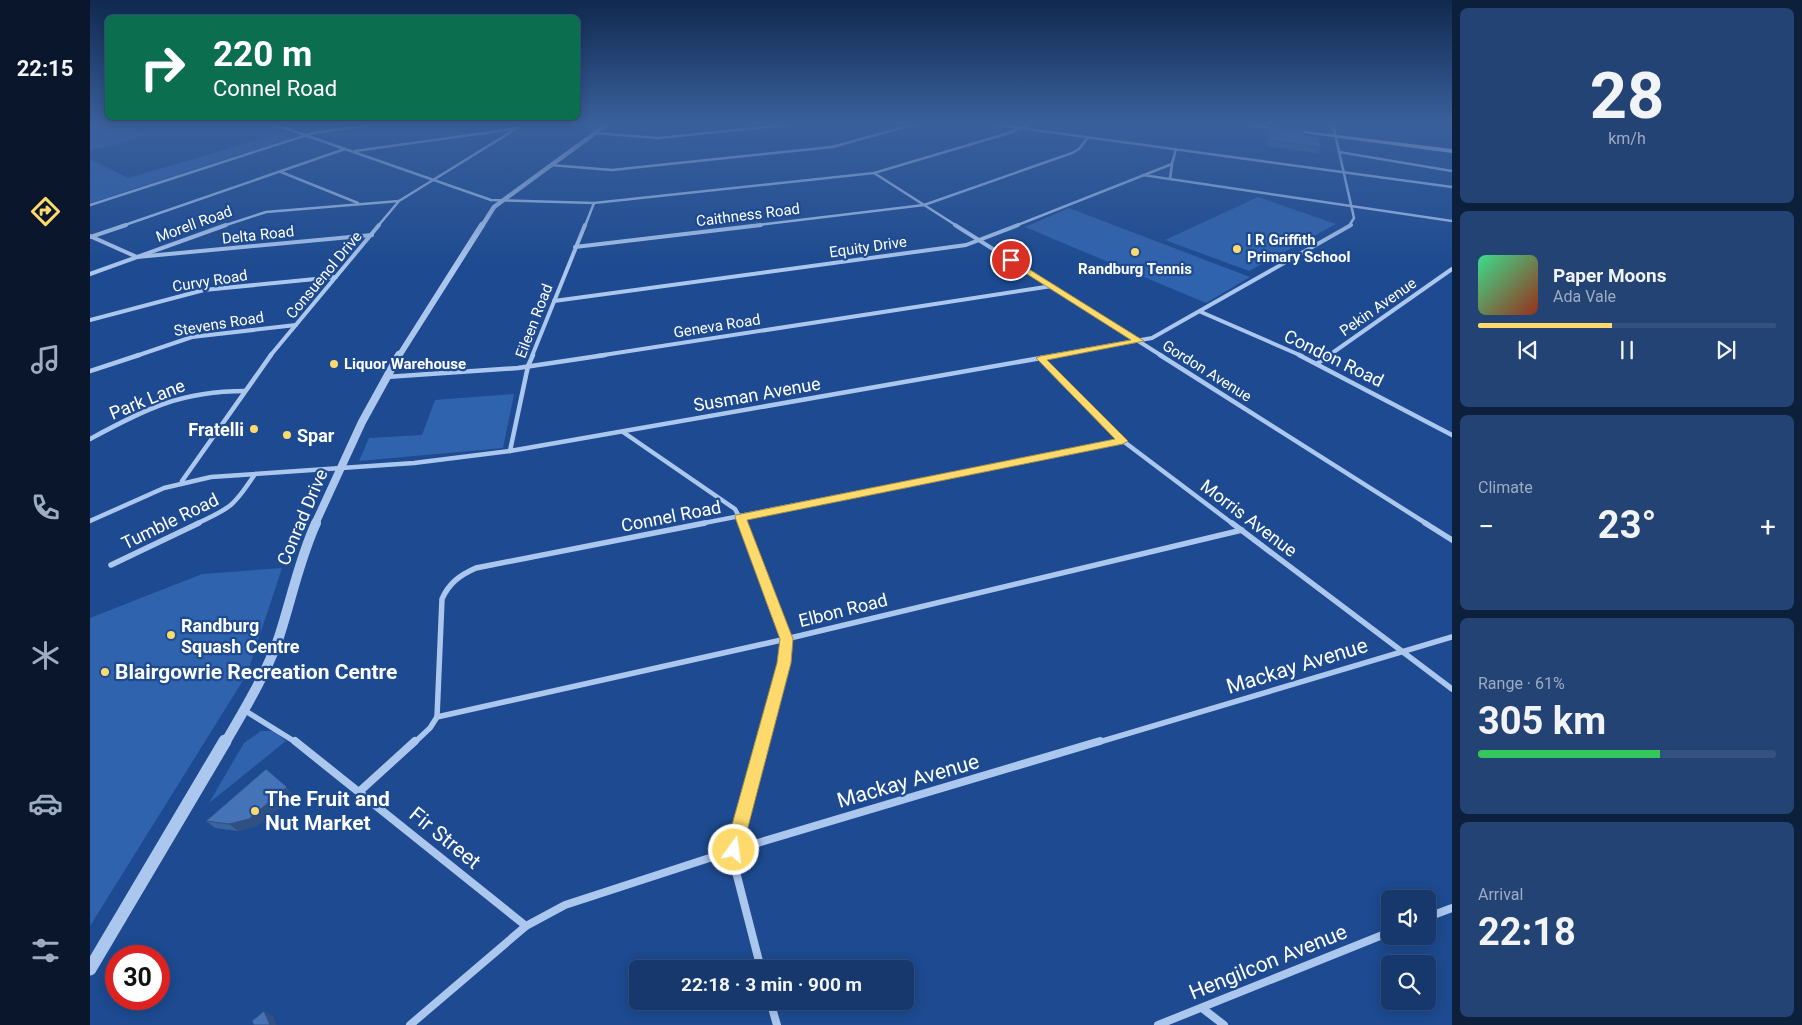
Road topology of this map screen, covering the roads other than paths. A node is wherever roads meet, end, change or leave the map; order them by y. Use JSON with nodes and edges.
{"nodes":[{"id":1,"x":1344,"y":172,"type":"edge"},
{"id":2,"x":191,"y":173,"type":"edge"},
{"id":3,"x":278,"y":173,"type":"edge"},
{"id":4,"x":282,"y":173,"type":"edge"},
{"id":5,"x":414,"y":173,"type":"edge"},
{"id":6,"x":442,"y":173,"type":"edge"},
{"id":7,"x":538,"y":173,"type":"edge"},
{"id":8,"x":874,"y":173,"type":"joint"},
{"id":9,"x":1016,"y":173,"type":"edge"},
{"id":10,"x":1148,"y":173,"type":"edge"},
{"id":11,"x":1171,"y":173,"type":"edge"},
{"id":12,"x":1350,"y":173,"type":"edge"},
{"id":13,"x":1142,"y":175,"type":"junction"},
{"id":14,"x":432,"y":179,"type":"junction"},
{"id":15,"x":1170,"y":179,"type":"junction"},
{"id":16,"x":1452,"y":187,"type":"edge"},
{"id":17,"x":399,"y":201,"type":"junction"},
{"id":18,"x":500,"y":201,"type":"junction"},
{"id":19,"x":594,"y":203,"type":"junction"},
{"id":20,"x":361,"y":204,"type":"junction"},
{"id":21,"x":90,"y":205,"type":"edge"},
{"id":22,"x":924,"y":205,"type":"junction"},
{"id":23,"x":1352,"y":206,"type":"junction"},
{"id":24,"x":1452,"y":221,"type":"edge"},
{"id":25,"x":373,"y":235,"type":"junction"},
{"id":26,"x":90,"y":237,"type":"edge"},
{"id":27,"x":978,"y":240,"type":"junction"},
{"id":28,"x":575,"y":246,"type":"junction"},
{"id":29,"x":137,"y":256,"type":"junction"},
{"id":30,"x":1452,"y":269,"type":"edge"},
{"id":31,"x":90,"y":274,"type":"edge"},
{"id":32,"x":337,"y":277,"type":"junction"},
{"id":33,"x":1052,"y":286,"type":"junction"},
{"id":34,"x":554,"y":301,"type":"junction"},
{"id":35,"x":1201,"y":312,"type":"junction"},
{"id":36,"x":90,"y":320,"type":"edge"},
{"id":37,"x":296,"y":324,"type":"junction"},
{"id":38,"x":1139,"y":341,"type":"junction"},
{"id":39,"x":1041,"y":358,"type":"junction"},
{"id":40,"x":1318,"y":363,"type":"junction"},
{"id":41,"x":528,"y":366,"type":"junction"},
{"id":42,"x":90,"y":371,"type":"edge"},
{"id":43,"x":385,"y":377,"type":"junction"},
{"id":44,"x":245,"y":391,"type":"junction"},
{"id":45,"x":622,"y":432,"type":"junction"},
{"id":46,"x":1452,"y":434,"type":"edge"},
{"id":47,"x":90,"y":439,"type":"edge"},
{"id":48,"x":1123,"y":441,"type":"junction"},
{"id":49,"x":510,"y":451,"type":"junction"},
{"id":50,"x":342,"y":468,"type":"junction"},
{"id":51,"x":255,"y":474,"type":"junction"},
{"id":52,"x":182,"y":481,"type":"junction"},
{"id":53,"x":740,"y":517,"type":"junction"},
{"id":54,"x":90,"y":521,"type":"edge"},
{"id":55,"x":1242,"y":530,"type":"junction"},
{"id":56,"x":1452,"y":540,"type":"edge"},
{"id":57,"x":111,"y":565,"type":"dead end"},
{"id":58,"x":1452,"y":637,"type":"edge"},
{"id":59,"x":786,"y":639,"type":"junction"},
{"id":60,"x":1402,"y":652,"type":"junction"},
{"id":61,"x":1452,"y":689,"type":"edge"},
{"id":62,"x":244,"y":710,"type":"junction"},
{"id":63,"x":437,"y":717,"type":"junction"},
{"id":64,"x":360,"y":791,"type":"junction"},
{"id":65,"x":734,"y":850,"type":"junction"},
{"id":66,"x":1452,"y":908,"type":"edge"},
{"id":67,"x":1436,"y":914,"type":"edge"},
{"id":68,"x":526,"y":926,"type":"junction"},
{"id":69,"x":1381,"y":936,"type":"edge"},
{"id":70,"x":759,"y":960,"type":"edge"},
{"id":71,"x":90,"y":969,"type":"edge"},
{"id":72,"x":1202,"y":1008,"type":"junction"},
{"id":73,"x":773,"y":1010,"type":"edge"},
{"id":74,"x":410,"y":1025,"type":"edge"},
{"id":75,"x":777,"y":1025,"type":"edge"},
{"id":76,"x":1158,"y":1025,"type":"edge"},
{"id":77,"x":1224,"y":1025,"type":"edge"}],
"edges":[{"from":1,"to":23,"type":"street","name":"Susman Avenue"},
{"from":2,"to":21,"type":"street"},
{"from":3,"to":26,"type":"street"},
{"from":4,"to":20,"type":"street"},
{"from":5,"to":14,"type":"street"},
{"from":6,"to":14,"type":"street","name":"Consuenol Drive"},
{"from":7,"to":18,"type":"street","name":"Conrad Drive"},
{"from":8,"to":19,"type":"street"},
{"from":8,"to":22,"type":"street","name":"Gordon Avenue"},
{"from":9,"to":22,"type":"street","name":"Caithness Road"},
{"from":10,"to":13,"type":"street","name":"Equity Drive"},
{"from":11,"to":15,"type":"street"},
{"from":12,"to":16,"type":"street"},
{"from":13,"to":15,"type":"street"},
{"from":13,"to":27,"type":"street","name":"Equity Drive"},
{"from":14,"to":17,"type":"street","name":"Consuenol Drive"},
{"from":14,"to":18,"type":"street"},
{"from":15,"to":23,"type":"street"},
{"from":17,"to":20,"type":"street","name":"Morell Road"},
{"from":17,"to":25,"type":"street","name":"Consuenol Drive"},
{"from":18,"to":19,"type":"street"},
{"from":18,"to":43,"type":"street","name":"Conrad Drive"},
{"from":19,"to":28,"type":"street","name":"Eileen Road"},
{"from":20,"to":29,"type":"street","name":"Morell Road"},
{"from":22,"to":27,"type":"street","name":"Gordon Avenue"},
{"from":22,"to":28,"type":"street","name":"Caithness Road"},
{"from":23,"to":24,"type":"street"},
{"from":23,"to":35,"type":"street","name":"Susman Avenue"},
{"from":25,"to":29,"type":"street","name":"Delta Road"},
{"from":25,"to":32,"type":"street","name":"Consuenol Drive"},
{"from":26,"to":29,"type":"street","name":"Delta Road"},
{"from":27,"to":33,"type":"street","name":"Gordon Avenue"},
{"from":27,"to":34,"type":"street","name":"Equity Drive"},
{"from":28,"to":34,"type":"street","name":"Eileen Road"},
{"from":29,"to":31,"type":"street","name":"Morell Road"},
{"from":30,"to":40,"type":"street","name":"Pekin Avenue"},
{"from":32,"to":36,"type":"street","name":"Curvy Road"},
{"from":32,"to":37,"type":"street","name":"Consuenol Drive"},
{"from":33,"to":38,"type":"street","name":"Gordon Avenue"},
{"from":33,"to":41,"type":"street","name":"Geneva Road"},
{"from":34,"to":41,"type":"street","name":"Eileen Road"},
{"from":35,"to":38,"type":"street","name":"Susman Avenue"},
{"from":35,"to":40,"type":"street","name":"Condon Road"},
{"from":37,"to":42,"type":"street","name":"Stevens Road"},
{"from":37,"to":44,"type":"street","name":"Consuenol Drive"},
{"from":38,"to":39,"type":"street","name":"Susman Avenue"},
{"from":38,"to":56,"type":"street","name":"Gordon Avenue"},
{"from":39,"to":45,"type":"street","name":"Susman Avenue"},
{"from":39,"to":48,"type":"street","name":"Morris Avenue"},
{"from":40,"to":46,"type":"street","name":"Condon Road"},
{"from":41,"to":43,"type":"street","name":"Geneva Road"},
{"from":41,"to":49,"type":"street","name":"Eileen Road"},
{"from":43,"to":50,"type":"street","name":"Conrad Drive"},
{"from":44,"to":47,"type":"street","name":"Park Lane"},
{"from":44,"to":52,"type":"street","name":"Consuenol Drive"},
{"from":45,"to":49,"type":"street","name":"Susman Avenue"},
{"from":45,"to":53,"type":"street"},
{"from":48,"to":53,"type":"street","name":"Connel Road"},
{"from":48,"to":55,"type":"street","name":"Morris Avenue"},
{"from":49,"to":50,"type":"street","name":"Susman Avenue"},
{"from":50,"to":51,"type":"street","name":"Susman Avenue"},
{"from":50,"to":62,"type":"street","name":"Conrad Drive"},
{"from":51,"to":52,"type":"street","name":"Susman Avenue"},
{"from":51,"to":57,"type":"street","name":"Tumble Road"},
{"from":52,"to":54,"type":"street","name":"Susman Avenue"},
{"from":53,"to":59,"type":"street"},
{"from":53,"to":63,"type":"street","name":"Connel Road"},
{"from":55,"to":59,"type":"street","name":"Elbon Road"},
{"from":55,"to":60,"type":"street","name":"Morris Avenue"},
{"from":58,"to":60,"type":"street","name":"Mackay Avenue"},
{"from":59,"to":63,"type":"street","name":"Elbon Road"},
{"from":59,"to":65,"type":"street"},
{"from":60,"to":61,"type":"street","name":"Morris Avenue"},
{"from":60,"to":65,"type":"street","name":"Mackay Avenue"},
{"from":62,"to":64,"type":"street","name":"Fir Street"},
{"from":62,"to":71,"type":"street","name":"Conrad Drive"},
{"from":63,"to":64,"type":"street"},
{"from":64,"to":68,"type":"street","name":"Fir Street"},
{"from":65,"to":68,"type":"street","name":"Mackay Avenue"},
{"from":65,"to":70,"type":"street"},
{"from":66,"to":67,"type":"street"},
{"from":68,"to":74,"type":"street","name":"Mackay Avenue"},
{"from":69,"to":72,"type":"street","name":"Hengilcon Avenue"},
{"from":72,"to":76,"type":"street","name":"Hengilcon Avenue"},
{"from":72,"to":77,"type":"street"},
{"from":73,"to":75,"type":"street"}]}
